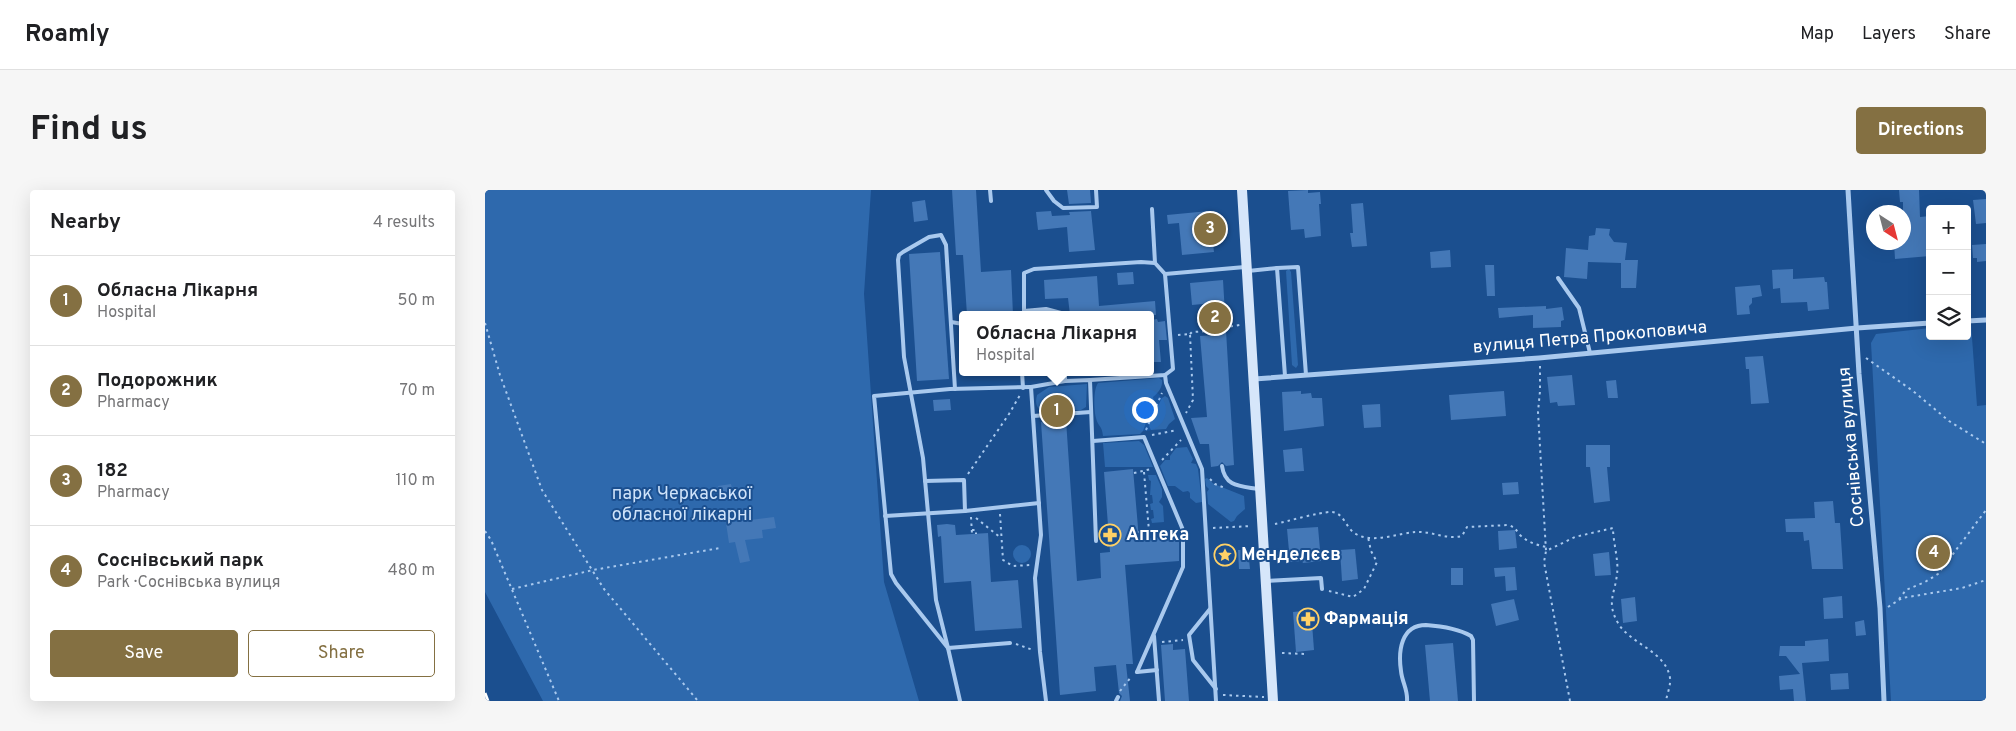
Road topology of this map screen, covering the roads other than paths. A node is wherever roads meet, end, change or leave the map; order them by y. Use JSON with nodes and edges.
{"nodes":[{"id":1,"x":990,"y":190,"type":"edge"},
{"id":2,"x":1046,"y":190,"type":"edge"},
{"id":3,"x":1096,"y":190,"type":"edge"},
{"id":4,"x":1242,"y":190,"type":"edge"},
{"id":5,"x":1848,"y":190,"type":"edge"},
{"id":6,"x":991,"y":201,"type":"dead end"},
{"id":7,"x":1151,"y":210,"type":"dead end"},
{"id":8,"x":1155,"y":263,"type":"junction"},
{"id":9,"x":1277,"y":268,"type":"junction"},
{"id":10,"x":1247,"y":269,"type":"junction"},
{"id":11,"x":1165,"y":274,"type":"junction"},
{"id":12,"x":1558,"y":278,"type":"dead end"},
{"id":13,"x":1023,"y":311,"type":"edge"},
{"id":14,"x":1034,"y":311,"type":"edge"},
{"id":15,"x":1054,"y":311,"type":"edge"},
{"id":16,"x":1986,"y":320,"type":"edge"},
{"id":17,"x":1971,"y":321,"type":"edge"},
{"id":18,"x":951,"y":322,"type":"junction"},
{"id":19,"x":959,"y":323,"type":"edge"},
{"id":20,"x":1926,"y":323,"type":"edge"},
{"id":21,"x":1857,"y":328,"type":"junction"},
{"id":22,"x":1590,"y":353,"type":"junction"},
{"id":23,"x":1165,"y":375,"type":"junction"},
{"id":24,"x":1306,"y":375,"type":"junction"},
{"id":25,"x":1022,"y":376,"type":"edge"},
{"id":26,"x":1065,"y":376,"type":"edge"},
{"id":27,"x":1150,"y":376,"type":"edge"},
{"id":28,"x":1154,"y":376,"type":"edge"},
{"id":29,"x":1285,"y":376,"type":"junction"},
{"id":30,"x":1253,"y":379,"type":"junction"},
{"id":31,"x":1090,"y":380,"type":"junction"},
{"id":32,"x":1065,"y":381,"type":"junction"},
{"id":33,"x":1031,"y":387,"type":"junction"},
{"id":34,"x":1023,"y":388,"type":"junction"},
{"id":35,"x":955,"y":389,"type":"junction"},
{"id":36,"x":911,"y":393,"type":"junction"},
{"id":37,"x":1091,"y":412,"type":"junction"},
{"id":38,"x":1033,"y":416,"type":"junction"},
{"id":39,"x":1093,"y":441,"type":"junction"},
{"id":40,"x":1222,"y":466,"type":"dead end"},
{"id":41,"x":925,"y":481,"type":"junction"},
{"id":42,"x":1261,"y":490,"type":"junction"},
{"id":43,"x":1039,"y":504,"type":"junction"},
{"id":44,"x":966,"y":511,"type":"junction"},
{"id":45,"x":929,"y":513,"type":"junction"},
{"id":46,"x":885,"y":516,"type":"junction"},
{"id":47,"x":1096,"y":541,"type":"dead end"},
{"id":48,"x":1267,"y":581,"type":"junction"},
{"id":49,"x":1321,"y":590,"type":"road end"},
{"id":50,"x":1211,"y":608,"type":"junction"},
{"id":51,"x":1154,"y":635,"type":"junction"},
{"id":52,"x":1010,"y":643,"type":"road end"},
{"id":53,"x":948,"y":648,"type":"junction"},
{"id":54,"x":1157,"y":670,"type":"junction"},
{"id":55,"x":1216,"y":689,"type":"junction"},
{"id":56,"x":1268,"y":699,"type":"edge"},
{"id":57,"x":960,"y":701,"type":"edge"},
{"id":58,"x":1045,"y":701,"type":"edge"},
{"id":59,"x":1159,"y":701,"type":"edge"},
{"id":60,"x":1216,"y":701,"type":"edge"},
{"id":61,"x":1407,"y":701,"type":"edge"},
{"id":62,"x":1475,"y":701,"type":"edge"},
{"id":63,"x":1884,"y":701,"type":"edge"}],
"edges":[{"from":1,"to":6,"type":"lane"},
{"from":2,"to":3,"type":"lane"},
{"from":4,"to":10,"type":"street"},
{"from":5,"to":21,"type":"street","name":"Соснівська вулиця"},
{"from":7,"to":8,"type":"lane"},
{"from":8,"to":11,"type":"lane"},
{"from":8,"to":13,"type":"lane"},
{"from":9,"to":10,"type":"lane"},
{"from":9,"to":24,"type":"lane"},
{"from":9,"to":29,"type":"lane"},
{"from":10,"to":11,"type":"lane"},
{"from":10,"to":30,"type":"street"},
{"from":11,"to":23,"type":"lane"},
{"from":12,"to":22,"type":"lane"},
{"from":14,"to":15,"type":"lane"},
{"from":16,"to":17,"type":"street"},
{"from":18,"to":19,"type":"lane"},
{"from":18,"to":35,"type":"lane"},
{"from":18,"to":36,"type":"lane"},
{"from":20,"to":21,"type":"street","name":"вулиця Петра Прокоповича"},
{"from":21,"to":22,"type":"street","name":"вулиця Петра Прокоповича"},
{"from":21,"to":63,"type":"street","name":"Соснівська вулиця"},
{"from":22,"to":24,"type":"street","name":"вулиця Петра Прокоповича"},
{"from":23,"to":28,"type":"lane"},
{"from":23,"to":50,"type":"lane"},
{"from":24,"to":29,"type":"street","name":"вулиця Петра Прокоповича"},
{"from":25,"to":34,"type":"lane"},
{"from":26,"to":32,"type":"lane"},
{"from":27,"to":31,"type":"lane"},
{"from":29,"to":30,"type":"street","name":"вулиця Петра Прокоповича"},
{"from":30,"to":42,"type":"street"},
{"from":31,"to":32,"type":"lane"},
{"from":31,"to":37,"type":"lane"},
{"from":32,"to":33,"type":"lane"},
{"from":33,"to":34,"type":"lane"},
{"from":33,"to":38,"type":"lane"},
{"from":34,"to":35,"type":"lane"},
{"from":35,"to":36,"type":"lane"},
{"from":36,"to":41,"type":"lane"},
{"from":36,"to":46,"type":"lane"},
{"from":37,"to":38,"type":"lane"},
{"from":37,"to":39,"type":"lane"},
{"from":38,"to":43,"type":"lane"},
{"from":39,"to":47,"type":"lane"},
{"from":39,"to":51,"type":"lane"},
{"from":40,"to":42,"type":"lane"},
{"from":41,"to":44,"type":"lane"},
{"from":41,"to":45,"type":"lane"},
{"from":42,"to":48,"type":"street"},
{"from":43,"to":44,"type":"lane"},
{"from":43,"to":58,"type":"lane"},
{"from":44,"to":45,"type":"lane"},
{"from":45,"to":46,"type":"lane"},
{"from":45,"to":53,"type":"lane"},
{"from":46,"to":53,"type":"lane"},
{"from":48,"to":49,"type":"lane"},
{"from":48,"to":56,"type":"street"},
{"from":50,"to":55,"type":"lane"},
{"from":50,"to":55,"type":"lane"},
{"from":51,"to":54,"type":"lane"},
{"from":51,"to":54,"type":"lane"},
{"from":52,"to":53,"type":"lane"},
{"from":53,"to":57,"type":"lane"},
{"from":54,"to":59,"type":"lane"},
{"from":55,"to":60,"type":"lane"},
{"from":61,"to":62,"type":"lane"}]}
